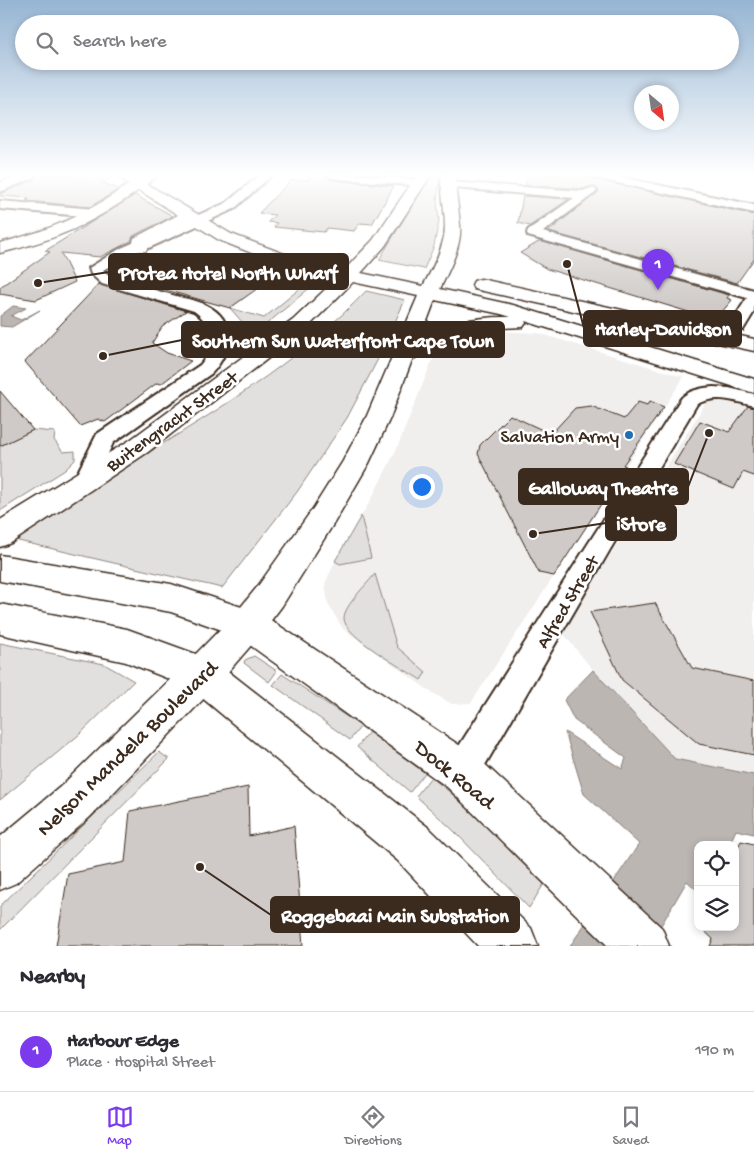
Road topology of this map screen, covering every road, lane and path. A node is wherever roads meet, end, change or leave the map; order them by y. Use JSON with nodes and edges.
{"nodes":[{"id":1,"x":82,"y":219,"type":"edge"},
{"id":2,"x":202,"y":219,"type":"edge"},
{"id":3,"x":205,"y":219,"type":"junction"},
{"id":4,"x":395,"y":219,"type":"edge"},
{"id":5,"x":452,"y":219,"type":"edge"},
{"id":6,"x":552,"y":219,"type":"edge"},
{"id":7,"x":273,"y":238,"type":"dead end"},
{"id":8,"x":0,"y":248,"type":"edge"},
{"id":9,"x":137,"y":250,"type":"junction"},
{"id":10,"x":352,"y":265,"type":"junction"},
{"id":11,"x":388,"y":267,"type":"dead end"},
{"id":12,"x":430,"y":281,"type":"junction"},
{"id":13,"x":754,"y":295,"type":"edge"},
{"id":14,"x":754,"y":299,"type":"edge"},
{"id":15,"x":738,"y":326,"type":"dead end"},
{"id":16,"x":590,"y":334,"type":"junction"},
{"id":17,"x":754,"y":345,"type":"edge"},
{"id":18,"x":403,"y":356,"type":"junction"},
{"id":19,"x":751,"y":390,"type":"edge"},
{"id":20,"x":84,"y":482,"type":"junction"},
{"id":21,"x":0,"y":535,"type":"edge"},
{"id":22,"x":0,"y":568,"type":"edge"},
{"id":23,"x":0,"y":619,"type":"edge"},
{"id":24,"x":248,"y":624,"type":"junction"},
{"id":25,"x":202,"y":674,"type":"junction"},
{"id":26,"x":462,"y":772,"type":"junction"},
{"id":27,"x":0,"y":867,"type":"edge"},
{"id":28,"x":513,"y":946,"type":"edge"},
{"id":29,"x":644,"y":946,"type":"edge"}],
"edges":[{"from":1,"to":8,"type":"main road"},
{"from":2,"to":9,"type":"main road"},
{"from":3,"to":7,"type":"main road"},
{"from":3,"to":9,"type":"street"},
{"from":3,"to":10,"type":"main road"},
{"from":4,"to":10,"type":"main road","name":"Buitengracht Street"},
{"from":5,"to":12,"type":"main road"},
{"from":6,"to":13,"type":"street"},
{"from":9,"to":20,"type":"street"},
{"from":10,"to":11,"type":"main road"},
{"from":10,"to":12,"type":"main road"},
{"from":10,"to":20,"type":"main road","name":"Buitengracht Street"},
{"from":12,"to":16,"type":"main road"},
{"from":12,"to":17,"type":"main road"},
{"from":12,"to":18,"type":"main road"},
{"from":14,"to":15,"type":"street"},
{"from":16,"to":18,"type":"main road"},
{"from":16,"to":19,"type":"main road"},
{"from":18,"to":24,"type":"main road"},
{"from":19,"to":26,"type":"street","name":"Alfred Street"},
{"from":20,"to":21,"type":"main road","name":"Buitengracht Street"},
{"from":22,"to":24,"type":"main road","name":"Dock Road"},
{"from":23,"to":25,"type":"main road"},
{"from":24,"to":25,"type":"main road","name":"Nelson Mandela Boulevard"},
{"from":24,"to":26,"type":"main road","name":"Dock Road"},
{"from":25,"to":27,"type":"main road","name":"Nelson Mandela Boulevard"},
{"from":25,"to":28,"type":"main road"},
{"from":26,"to":29,"type":"main road","name":"Dock Road"}]}
